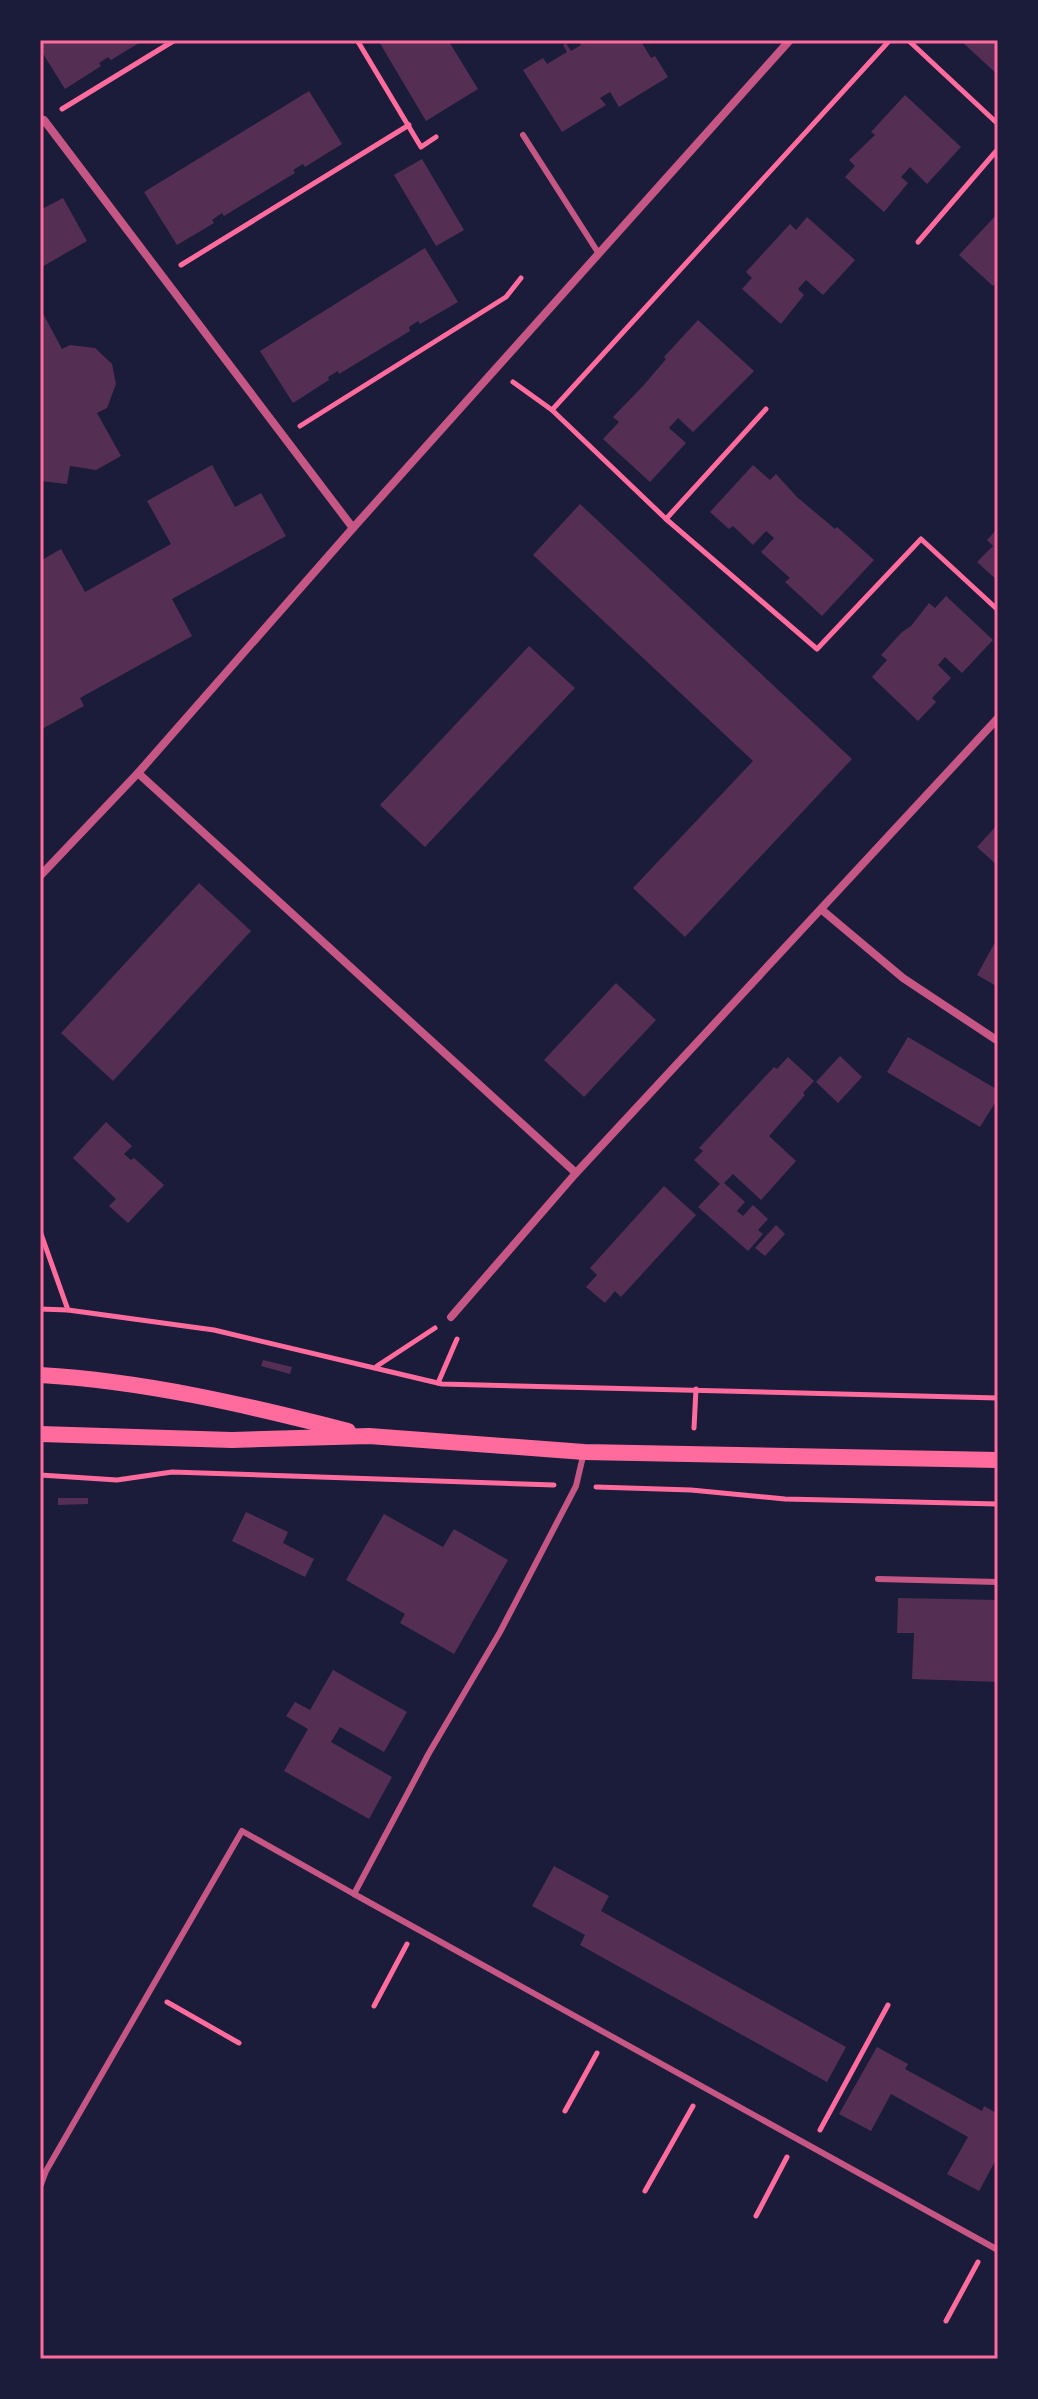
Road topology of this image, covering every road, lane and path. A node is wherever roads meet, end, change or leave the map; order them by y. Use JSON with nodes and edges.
{"nodes":[{"id":1,"x":175,"y":40,"type":"edge"},
{"id":2,"x":357,"y":40,"type":"edge"},
{"id":3,"x":790,"y":40,"type":"edge"},
{"id":4,"x":890,"y":40,"type":"edge"},
{"id":5,"x":908,"y":40,"type":"edge"},
{"id":6,"x":44,"y":120,"type":"joint"},
{"id":7,"x":998,"y":124,"type":"edge"},
{"id":8,"x":409,"y":125,"type":"junction"},
{"id":9,"x":523,"y":135,"type":"dead end"},
{"id":10,"x":436,"y":137,"type":"dead end"},
{"id":11,"x":998,"y":149,"type":"edge"},
{"id":12,"x":918,"y":242,"type":"dead end"},
{"id":13,"x":599,"y":254,"type":"junction"},
{"id":14,"x":164,"y":276,"type":"junction"},
{"id":15,"x":521,"y":278,"type":"dead end"},
{"id":16,"x":496,"y":369,"type":"junction"},
{"id":17,"x":766,"y":409,"type":"dead end"},
{"id":18,"x":552,"y":410,"type":"junction"},
{"id":19,"x":284,"y":436,"type":"junction"},
{"id":20,"x":666,"y":519,"type":"junction"},
{"id":21,"x":353,"y":528,"type":"junction"},
{"id":22,"x":998,"y":610,"type":"edge"},
{"id":23,"x":998,"y":718,"type":"edge"},
{"id":24,"x":138,"y":773,"type":"junction"},
{"id":25,"x":40,"y":876,"type":"edge"},
{"id":26,"x":822,"y":910,"type":"junction"},
{"id":27,"x":998,"y":1041,"type":"edge"},
{"id":28,"x":576,"y":1173,"type":"junction"},
{"id":29,"x":40,"y":1231,"type":"edge"},
{"id":30,"x":40,"y":1309,"type":"edge"},
{"id":31,"x":68,"y":1310,"type":"junction"},
{"id":32,"x":451,"y":1317,"type":"junction"},
{"id":33,"x":376,"y":1367,"type":"junction"},
{"id":34,"x":40,"y":1375,"type":"edge"},
{"id":35,"x":438,"y":1383,"type":"junction"},
{"id":36,"x":998,"y":1398,"type":"edge"},
{"id":37,"x":40,"y":1434,"type":"edge"},
{"id":38,"x":369,"y":1436,"type":"junction"},
{"id":39,"x":584,"y":1452,"type":"junction"},
{"id":40,"x":998,"y":1460,"type":"edge"},
{"id":41,"x":40,"y":1475,"type":"edge"},
{"id":42,"x":576,"y":1486,"type":"junction"},
{"id":43,"x":998,"y":1504,"type":"edge"},
{"id":44,"x":878,"y":1579,"type":"dead end"},
{"id":45,"x":998,"y":1582,"type":"edge"},
{"id":46,"x":354,"y":1894,"type":"junction"},
{"id":47,"x":415,"y":1929,"type":"junction"},
{"id":48,"x":149,"y":1992,"type":"junction"},
{"id":49,"x":888,"y":2005,"type":"dead end"},
{"id":50,"x":374,"y":2006,"type":"dead end"},
{"id":51,"x":607,"y":2034,"type":"junction"},
{"id":52,"x":239,"y":2043,"type":"dead end"},
{"id":53,"x":704,"y":2088,"type":"junction"},
{"id":54,"x":565,"y":2111,"type":"dead end"},
{"id":55,"x":796,"y":2138,"type":"junction"},
{"id":56,"x":811,"y":2146,"type":"junction"},
{"id":57,"x":40,"y":2187,"type":"edge"},
{"id":58,"x":645,"y":2191,"type":"dead end"},
{"id":59,"x":756,"y":2216,"type":"dead end"},
{"id":60,"x":987,"y":2244,"type":"junction"},
{"id":61,"x":998,"y":2250,"type":"edge"},
{"id":62,"x":946,"y":2321,"type":"dead end"}],
"edges":[{"from":1,"to":6,"type":"path"},
{"from":2,"to":8,"type":"path"},
{"from":3,"to":13,"type":"street"},
{"from":4,"to":18,"type":"path"},
{"from":5,"to":7,"type":"path"},
{"from":6,"to":14,"type":"street"},
{"from":8,"to":10,"type":"path"},
{"from":8,"to":14,"type":"path"},
{"from":9,"to":13,"type":"lane"},
{"from":11,"to":12,"type":"path"},
{"from":13,"to":16,"type":"street"},
{"from":14,"to":19,"type":"street"},
{"from":15,"to":19,"type":"path"},
{"from":16,"to":18,"type":"path"},
{"from":16,"to":21,"type":"street"},
{"from":17,"to":20,"type":"path"},
{"from":18,"to":20,"type":"path"},
{"from":19,"to":21,"type":"street"},
{"from":20,"to":22,"type":"path"},
{"from":21,"to":24,"type":"street"},
{"from":23,"to":26,"type":"street"},
{"from":24,"to":25,"type":"street"},
{"from":24,"to":28,"type":"street"},
{"from":26,"to":27,"type":"street"},
{"from":26,"to":28,"type":"street"},
{"from":28,"to":32,"type":"street"},
{"from":29,"to":31,"type":"path"},
{"from":30,"to":31,"type":"path"},
{"from":31,"to":33,"type":"path"},
{"from":32,"to":33,"type":"path"},
{"from":32,"to":35,"type":"path"},
{"from":33,"to":35,"type":"path"},
{"from":34,"to":38,"type":"main road"},
{"from":35,"to":36,"type":"path"},
{"from":37,"to":38,"type":"main road"},
{"from":38,"to":39,"type":"main road"},
{"from":39,"to":40,"type":"main road"},
{"from":39,"to":42,"type":"lane"},
{"from":41,"to":42,"type":"path"},
{"from":42,"to":43,"type":"path"},
{"from":42,"to":46,"type":"lane"},
{"from":44,"to":45,"type":"lane"},
{"from":46,"to":47,"type":"lane"},
{"from":46,"to":48,"type":"lane"},
{"from":47,"to":50,"type":"path"},
{"from":47,"to":51,"type":"lane"},
{"from":48,"to":52,"type":"path"},
{"from":48,"to":57,"type":"lane"},
{"from":49,"to":56,"type":"path"},
{"from":51,"to":53,"type":"lane"},
{"from":51,"to":54,"type":"path"},
{"from":53,"to":55,"type":"lane"},
{"from":53,"to":58,"type":"path"},
{"from":55,"to":56,"type":"lane"},
{"from":55,"to":59,"type":"path"},
{"from":56,"to":60,"type":"lane"},
{"from":60,"to":61,"type":"lane"},
{"from":60,"to":62,"type":"path"}]}
